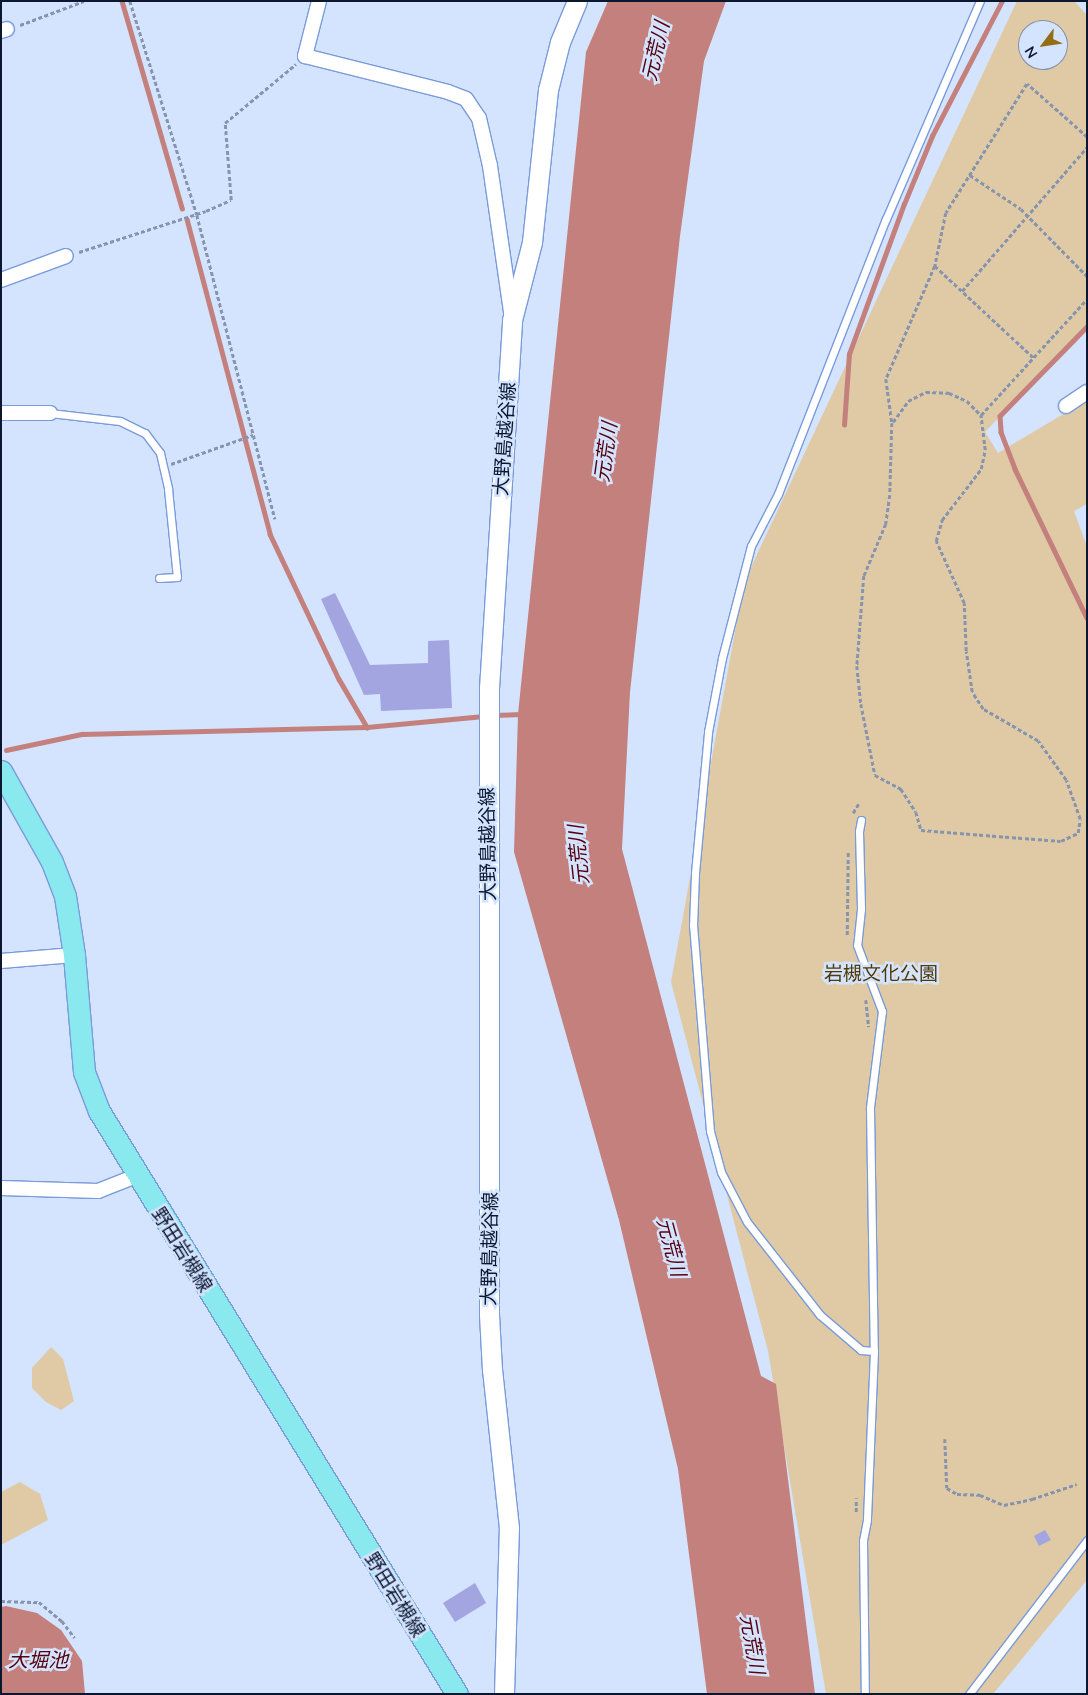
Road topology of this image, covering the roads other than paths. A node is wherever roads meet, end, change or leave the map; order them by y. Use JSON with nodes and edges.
{"nodes":[{"id":1,"x":319,"y":1,"type":"edge"},
{"id":2,"x":577,"y":1,"type":"edge"},
{"id":3,"x":980,"y":1,"type":"edge"},
{"id":4,"x":66,"y":256,"type":"road end"},
{"id":5,"x":1,"y":280,"type":"edge"},
{"id":6,"x":512,"y":320,"type":"junction"},
{"id":7,"x":1087,"y":392,"type":"edge"},
{"id":8,"x":1066,"y":406,"type":"dead end"},
{"id":9,"x":1,"y":412,"type":"edge"},
{"id":10,"x":50,"y":413,"type":"joint"},
{"id":11,"x":159,"y":578,"type":"dead end"},
{"id":12,"x":1,"y":772,"type":"edge"},
{"id":13,"x":861,"y":820,"type":"dead end"},
{"id":14,"x":74,"y":955,"type":"junction"},
{"id":15,"x":1,"y":960,"type":"edge"},
{"id":16,"x":136,"y":1176,"type":"junction"},
{"id":17,"x":1,"y":1188,"type":"edge"},
{"id":18,"x":874,"y":1351,"type":"junction"},
{"id":19,"x":1087,"y":1540,"type":"edge"},
{"id":20,"x":457,"y":1694,"type":"edge"},
{"id":21,"x":504,"y":1694,"type":"edge"},
{"id":22,"x":865,"y":1694,"type":"edge"},
{"id":23,"x":968,"y":1694,"type":"edge"}],
"edges":[{"from":1,"to":6,"type":"street"},
{"from":2,"to":6,"type":"main road","name":"大野島越谷線"},
{"from":3,"to":18,"type":"lane"},
{"from":4,"to":5,"type":"street"},
{"from":6,"to":21,"type":"main road","name":"大野島越谷線"},
{"from":7,"to":8,"type":"street"},
{"from":9,"to":10,"type":"street"},
{"from":10,"to":11,"type":"lane"},
{"from":12,"to":14,"type":"main road","name":"野田岩槻線"},
{"from":13,"to":18,"type":"lane"},
{"from":14,"to":15,"type":"street"},
{"from":14,"to":16,"type":"main road","name":"野田岩槻線"},
{"from":16,"to":17,"type":"street"},
{"from":16,"to":20,"type":"main road","name":"野田岩槻線"},
{"from":18,"to":22,"type":"lane"},
{"from":19,"to":23,"type":"lane"}]}
